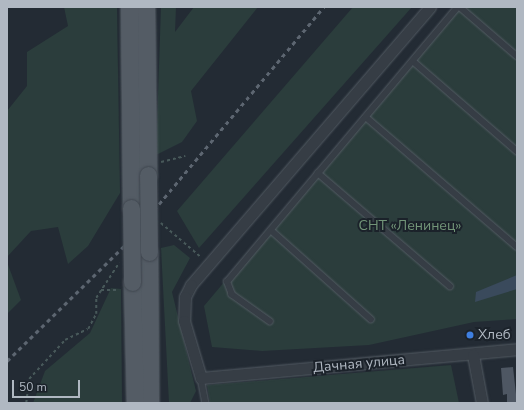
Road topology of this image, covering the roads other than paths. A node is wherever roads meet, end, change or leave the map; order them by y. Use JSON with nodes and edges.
{"nodes":[{"id":1,"x":129,"y":7,"type":"edge"},
{"id":2,"x":146,"y":7,"type":"edge"},
{"id":3,"x":430,"y":7,"type":"edge"},
{"id":4,"x":459,"y":7,"type":"edge"},
{"id":5,"x":517,"y":56,"type":"edge"},
{"id":6,"x":413,"y":61,"type":"junction"},
{"id":7,"x":366,"y":117,"type":"junction"},
{"id":8,"x":517,"y":151,"type":"edge"},
{"id":9,"x":318,"y":173,"type":"junction"},
{"id":10,"x":271,"y":230,"type":"junction"},
{"id":11,"x":517,"y":247,"type":"edge"},
{"id":12,"x":450,"y":286,"type":"dead end"},
{"id":13,"x":371,"y":319,"type":"dead end"},
{"id":14,"x":270,"y":322,"type":"dead end"},
{"id":15,"x":517,"y":349,"type":"edge"},
{"id":16,"x":473,"y":355,"type":"junction"},
{"id":17,"x":201,"y":378,"type":"junction"},
{"id":18,"x":134,"y":403,"type":"edge"},
{"id":19,"x":150,"y":403,"type":"edge"},
{"id":20,"x":206,"y":403,"type":"edge"},
{"id":21,"x":482,"y":403,"type":"edge"}],
"edges":[{"from":1,"to":18,"type":"main road","bridge":true},
{"from":2,"to":19,"type":"main road","bridge":true},
{"from":3,"to":17,"type":"street"},
{"from":4,"to":5,"type":"lane"},
{"from":4,"to":6,"type":"lane"},
{"from":6,"to":7,"type":"lane"},
{"from":6,"to":8,"type":"lane"},
{"from":7,"to":9,"type":"lane"},
{"from":7,"to":11,"type":"lane"},
{"from":9,"to":10,"type":"lane"},
{"from":9,"to":12,"type":"lane"},
{"from":10,"to":13,"type":"lane"},
{"from":10,"to":14,"type":"lane"},
{"from":15,"to":16,"type":"street","name":"Дачная улица"},
{"from":16,"to":17,"type":"street","name":"Дачная улица"},
{"from":16,"to":21,"type":"street"},
{"from":17,"to":20,"type":"lane"}]}
